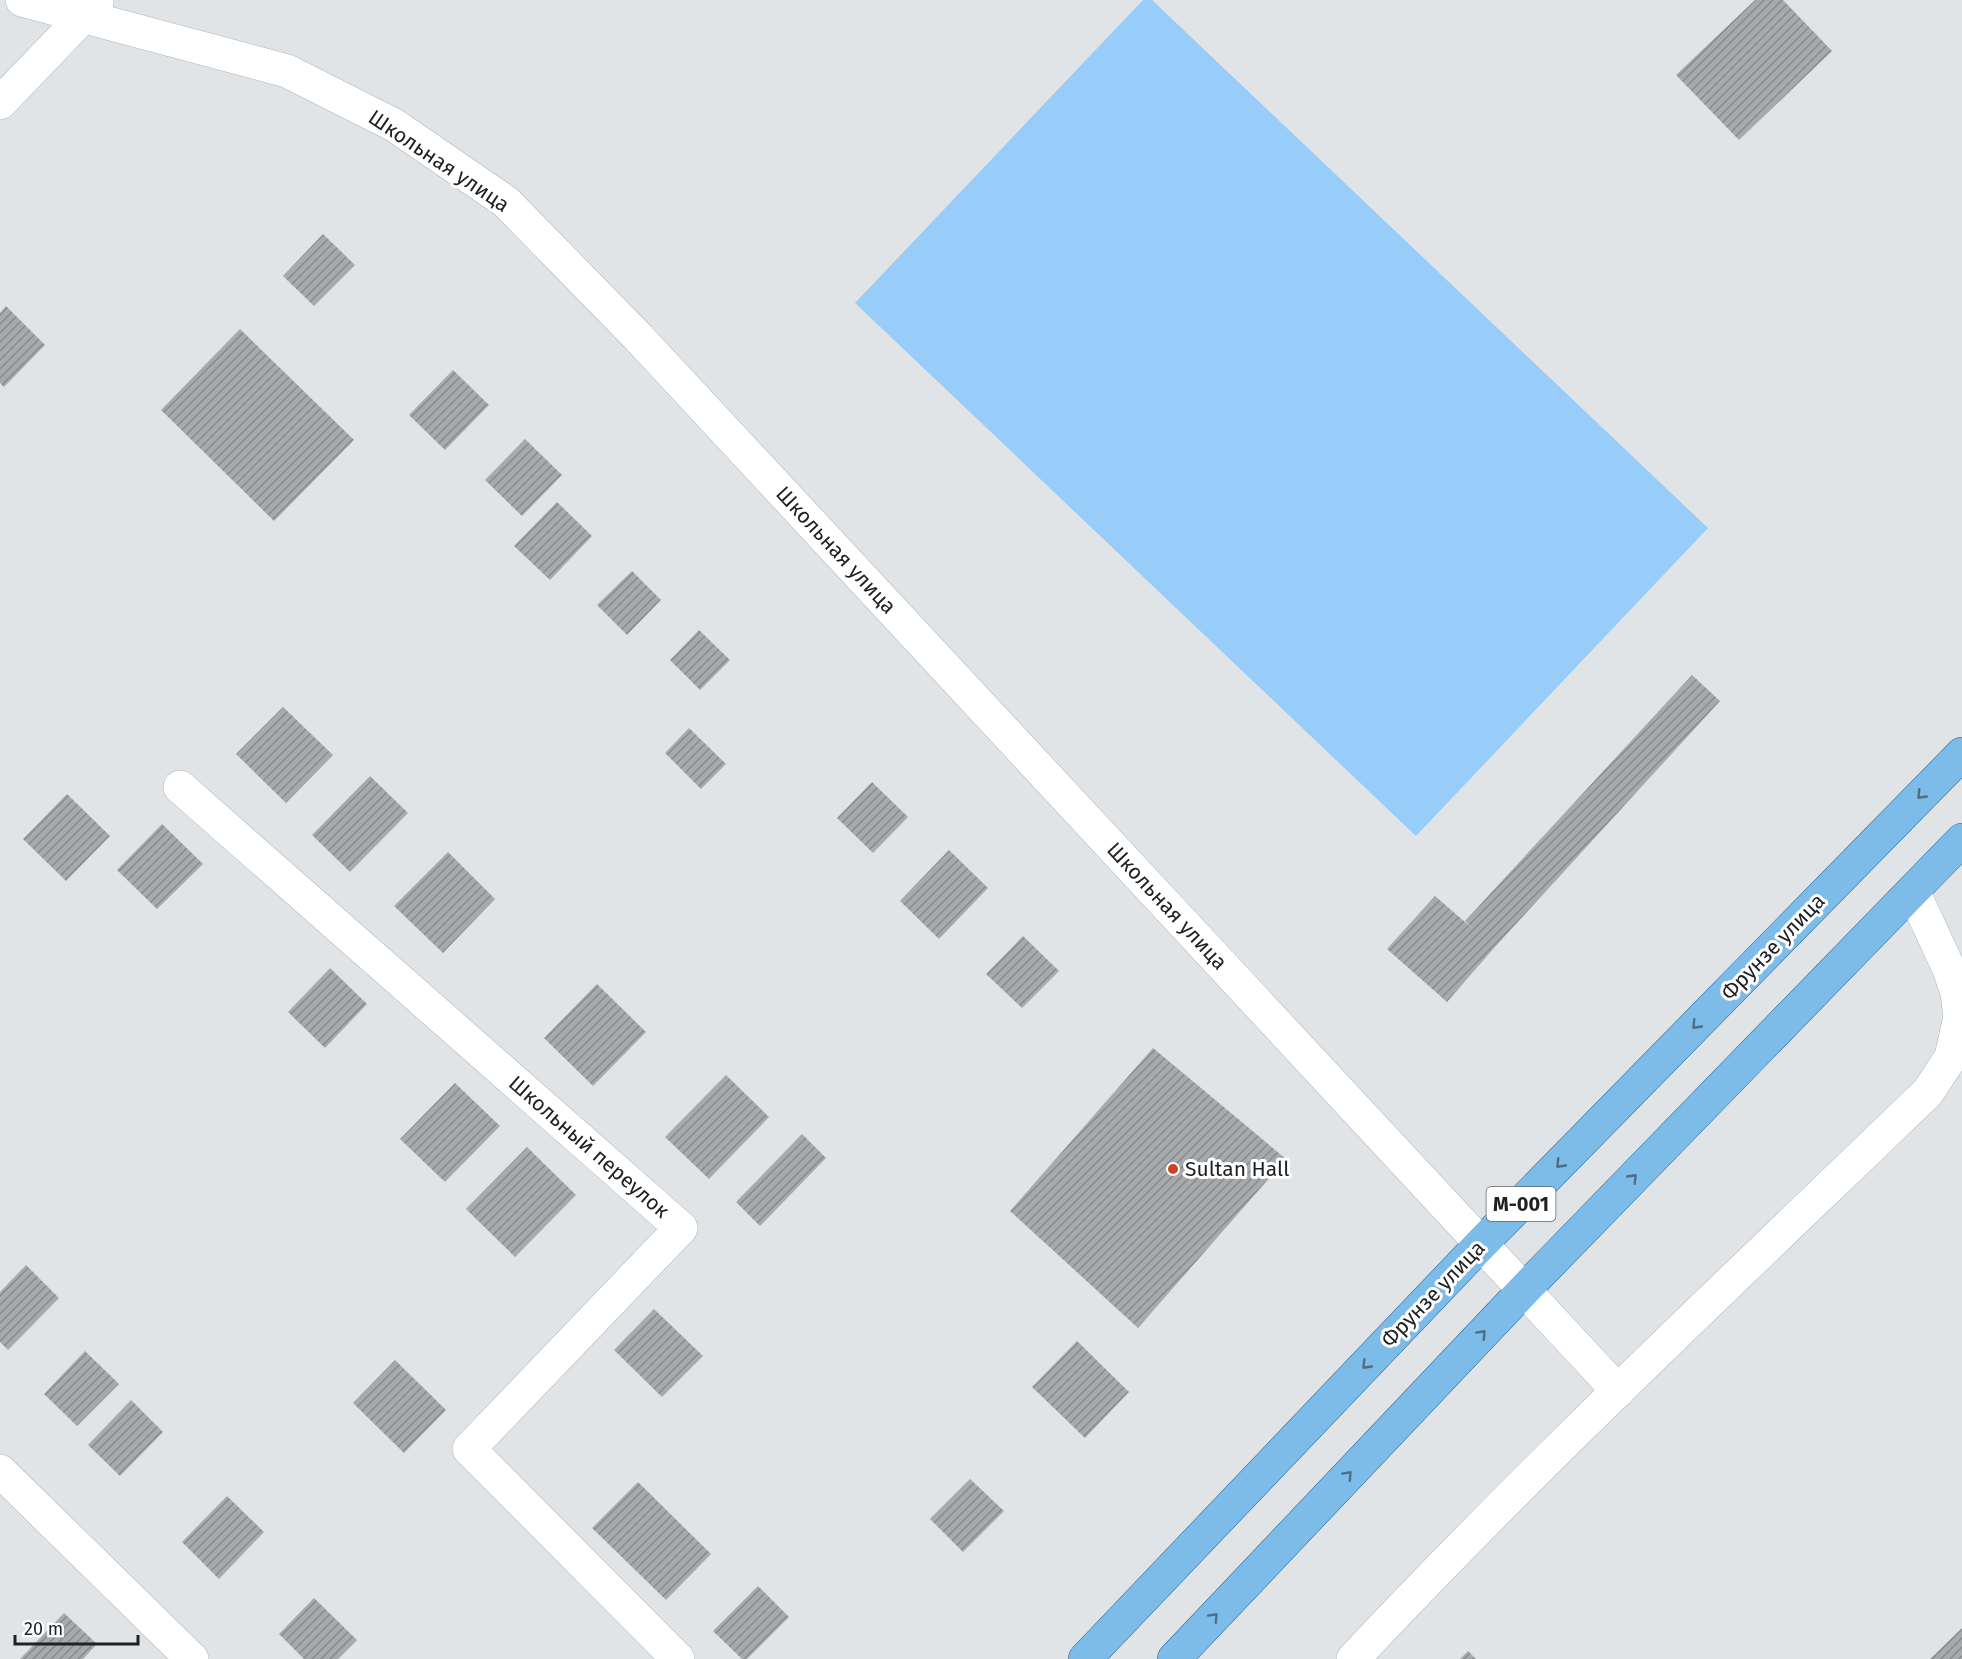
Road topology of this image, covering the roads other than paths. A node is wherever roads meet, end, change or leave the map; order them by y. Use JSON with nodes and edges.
{"nodes":[{"id":1,"x":21,"y":0,"type":"edge"},
{"id":2,"x":91,"y":8,"type":"edge"},
{"id":3,"x":0,"y":103,"type":"edge"},
{"id":4,"x":1962,"y":754,"type":"edge"},
{"id":5,"x":180,"y":787,"type":"dead end"},
{"id":6,"x":1962,"y":840,"type":"edge"},
{"id":7,"x":1913,"y":891,"type":"junction"},
{"id":8,"x":1481,"y":1244,"type":"junction"},
{"id":9,"x":1524,"y":1290,"type":"junction"},
{"id":10,"x":1618,"y":1391,"type":"junction"},
{"id":11,"x":0,"y":1471,"type":"edge"},
{"id":12,"x":192,"y":1659,"type":"edge"},
{"id":13,"x":678,"y":1659,"type":"edge"},
{"id":14,"x":1085,"y":1659,"type":"edge"},
{"id":15,"x":1174,"y":1659,"type":"edge"},
{"id":16,"x":1353,"y":1659,"type":"edge"}],
"edges":[{"from":1,"to":2,"type":"street","name":"Школьная улица"},
{"from":2,"to":3,"type":"street"},
{"from":2,"to":8,"type":"street","name":"Школьная улица"},
{"from":4,"to":8,"type":"main road","name":"Фрунзе улица","number":"M-001","one_way":true},
{"from":5,"to":13,"type":"street","name":"Школьный переулок"},
{"from":6,"to":7,"type":"main road","number":"M-001"},
{"from":9,"to":7,"type":"main road","number":"M-001","one_way":true},
{"from":7,"to":10,"type":"street"},
{"from":8,"to":9,"type":"street","name":"Школьная улица"},
{"from":8,"to":14,"type":"main road","name":"Фрунзе улица","number":"M-001","one_way":true},
{"from":9,"to":10,"type":"street","name":"Школьная улица"},
{"from":15,"to":9,"type":"main road","number":"M-001","one_way":true},
{"from":10,"to":16,"type":"street"},
{"from":11,"to":12,"type":"street"}]}
